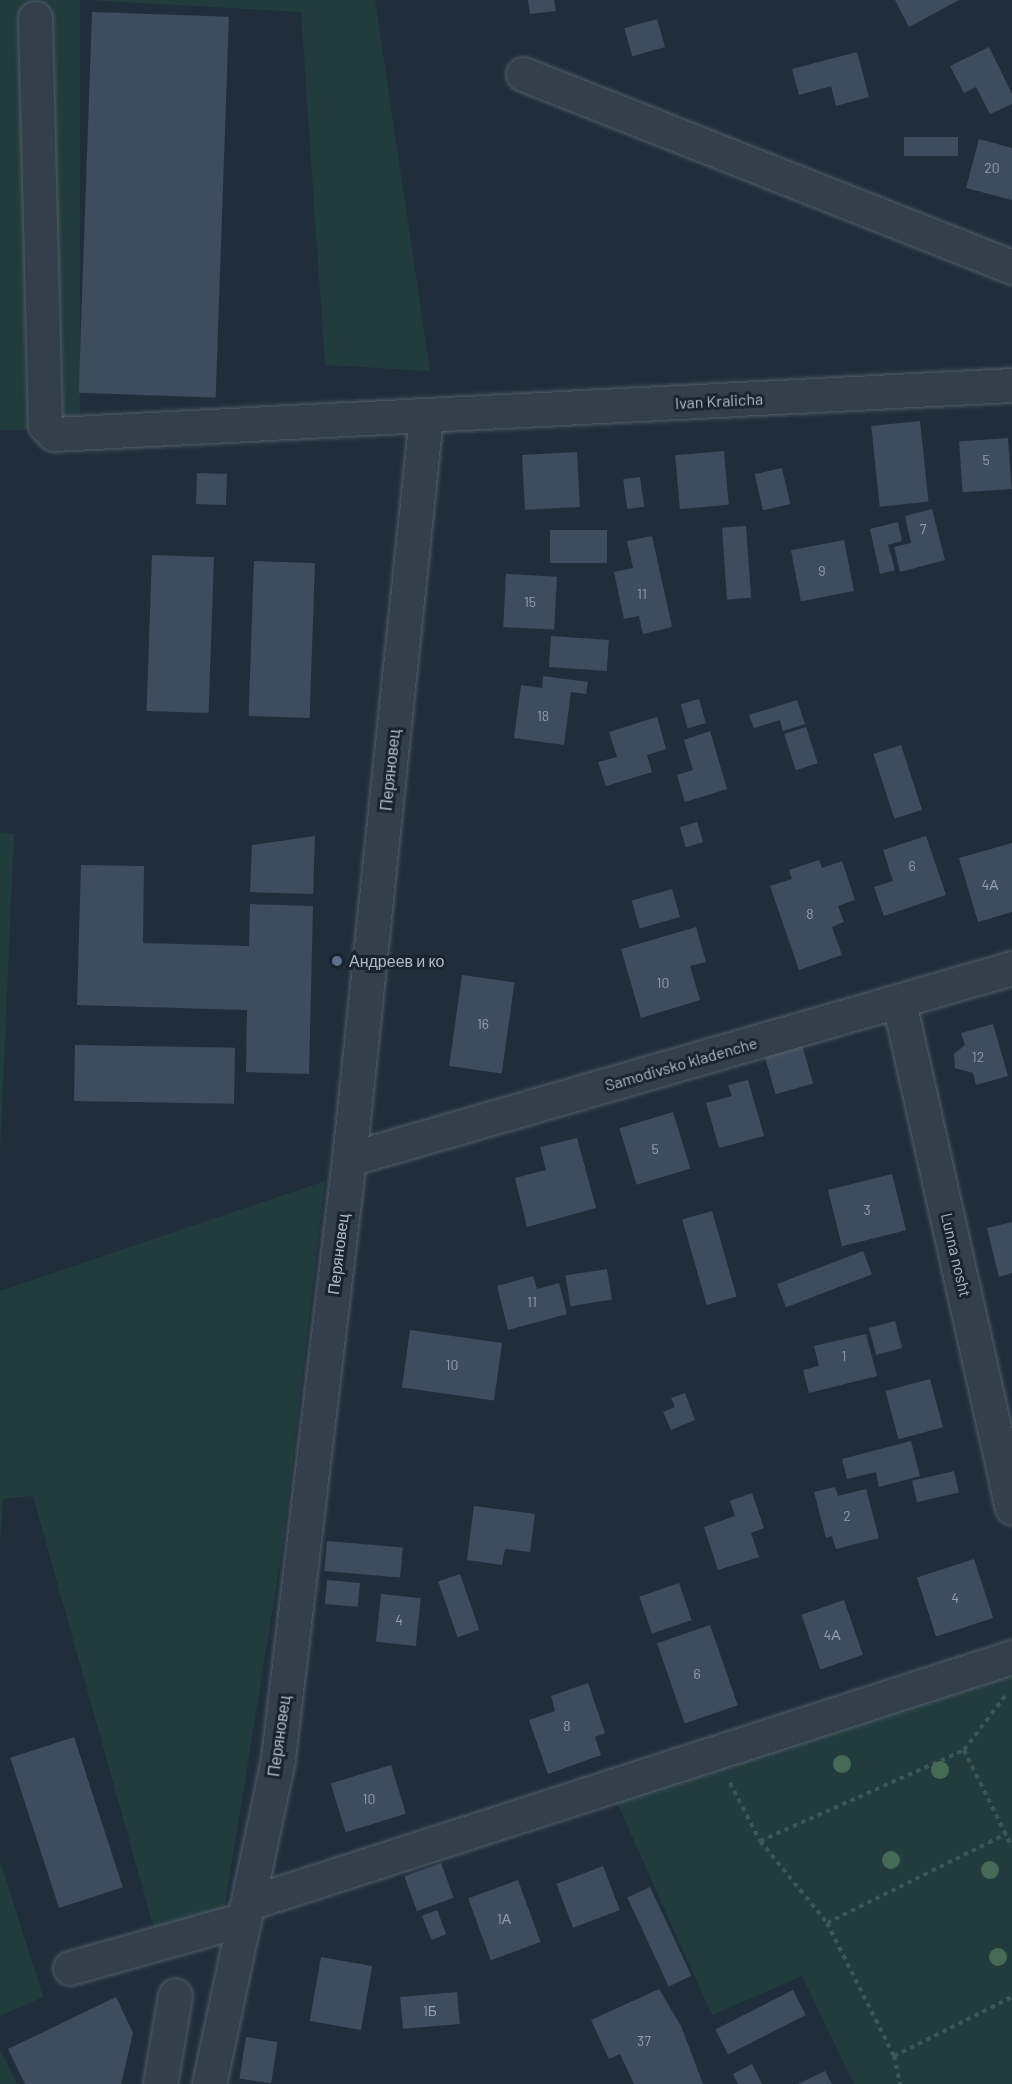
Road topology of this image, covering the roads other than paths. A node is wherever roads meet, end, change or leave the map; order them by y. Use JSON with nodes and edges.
{"nodes":[{"id":1,"x":35,"y":18,"type":"dead end"},
{"id":2,"x":523,"y":74,"type":"dead end"},
{"id":3,"x":1012,"y":267,"type":"edge"},
{"id":4,"x":1011,"y":376,"type":"edge"},
{"id":5,"x":426,"y":417,"type":"junction"},
{"id":6,"x":1012,"y":968,"type":"edge"},
{"id":7,"x":899,"y":1002,"type":"junction"},
{"id":8,"x":349,"y":1159,"type":"junction"},
{"id":9,"x":1012,"y":1508,"type":"edge"},
{"id":10,"x":1012,"y":1657,"type":"edge"},
{"id":11,"x":247,"y":1911,"type":"junction"},
{"id":12,"x":70,"y":1968,"type":"dead end"},
{"id":13,"x":175,"y":1995,"type":"dead end"},
{"id":14,"x":160,"y":2084,"type":"edge"},
{"id":15,"x":209,"y":2084,"type":"edge"}],
"edges":[{"from":1,"to":5,"type":"street","name":"Ivan Kralicha"},
{"from":2,"to":3,"type":"street"},
{"from":4,"to":5,"type":"street","name":"Ivan Kralicha"},
{"from":5,"to":8,"type":"street","name":"Перяновец"},
{"from":6,"to":7,"type":"street","name":"Samodivsko kladenche"},
{"from":7,"to":8,"type":"street","name":"Samodivsko kladenche"},
{"from":7,"to":9,"type":"street","name":"Lunna nosht"},
{"from":8,"to":11,"type":"street","name":"Перяновец"},
{"from":10,"to":11,"type":"street"},
{"from":11,"to":12,"type":"street"},
{"from":11,"to":15,"type":"street","name":"Перяновец"},
{"from":13,"to":14,"type":"street"}]}
